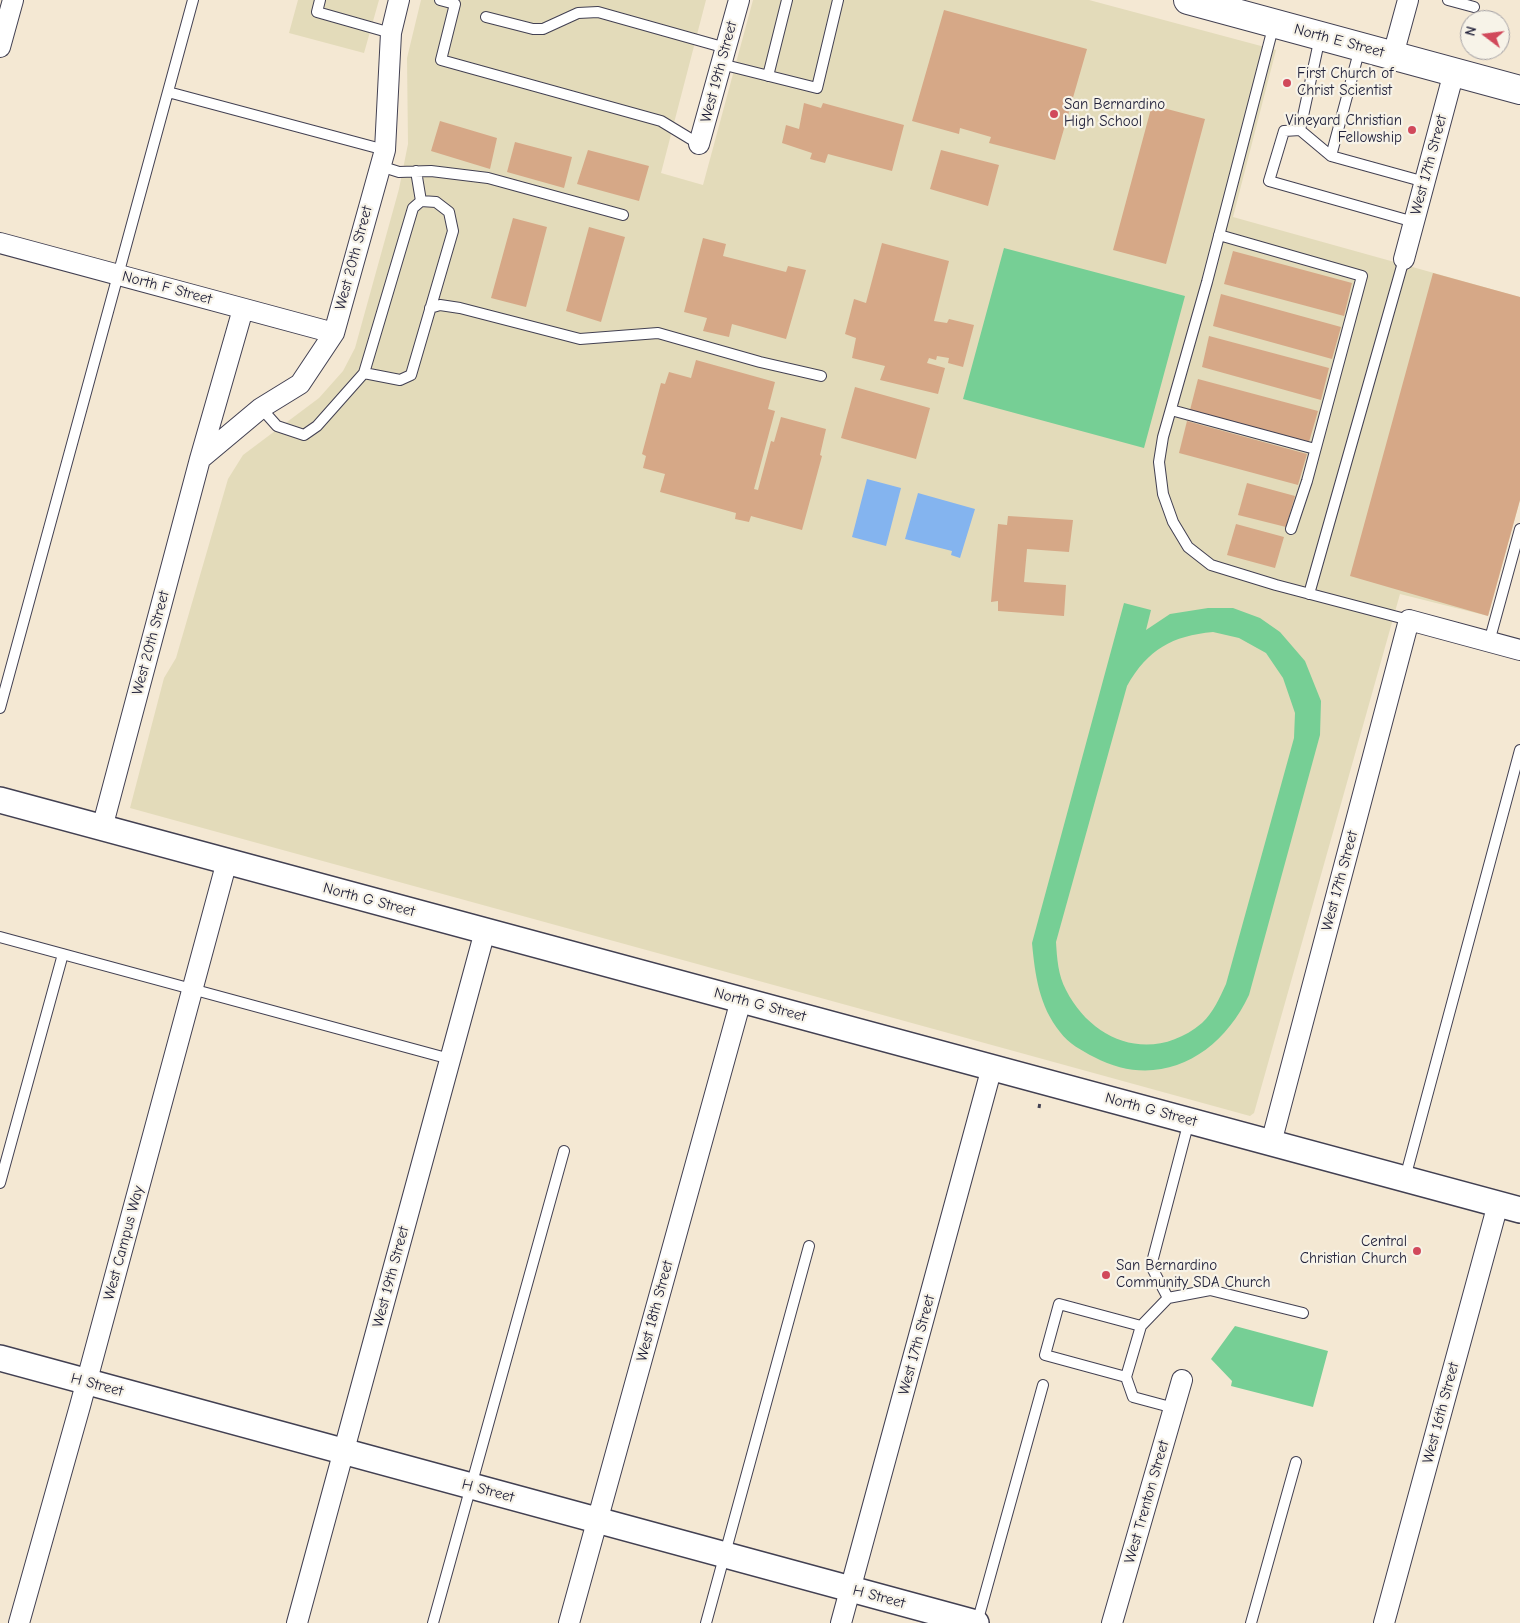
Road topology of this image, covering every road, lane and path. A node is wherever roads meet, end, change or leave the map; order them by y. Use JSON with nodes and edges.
{"nodes":[{"id":1,"x":13,"y":0,"type":"edge"},
{"id":2,"x":193,"y":0,"type":"edge"},
{"id":3,"x":320,"y":0,"type":"edge"},
{"id":4,"x":399,"y":0,"type":"edge"},
{"id":5,"x":440,"y":0,"type":"edge"},
{"id":6,"x":739,"y":0,"type":"edge"},
{"id":7,"x":788,"y":0,"type":"edge"},
{"id":8,"x":838,"y":0,"type":"edge"},
{"id":9,"x":1191,"y":0,"type":"edge"},
{"id":10,"x":1408,"y":0,"type":"edge"},
{"id":11,"x":1448,"y":0,"type":"edge"},
{"id":12,"x":1474,"y":7,"type":"dead end"},
{"id":13,"x":486,"y":17,"type":"dead end"},
{"id":14,"x":1274,"y":23,"type":"junction"},
{"id":15,"x":391,"y":33,"type":"junction"},
{"id":16,"x":1320,"y":36,"type":"junction"},
{"id":17,"x":0,"y":47,"type":"edge"},
{"id":18,"x":1361,"y":47,"type":"junction"},
{"id":19,"x":1393,"y":55,"type":"junction"},
{"id":20,"x":724,"y":56,"type":"junction"},
{"id":21,"x":1454,"y":72,"type":"junction"},
{"id":22,"x":768,"y":76,"type":"junction"},
{"id":23,"x":1520,"y":90,"type":"edge"},
{"id":24,"x":168,"y":92,"type":"junction"},
{"id":25,"x":1300,"y":130,"type":"junction"},
{"id":26,"x":700,"y":144,"type":"joint"},
{"id":27,"x":1331,"y":156,"type":"junction"},
{"id":28,"x":382,"y":158,"type":"junction"},
{"id":29,"x":416,"y":171,"type":"junction"},
{"id":30,"x":1424,"y":182,"type":"junction"},
{"id":31,"x":421,"y":201,"type":"junction"},
{"id":32,"x":622,"y":215,"type":"dead end"},
{"id":33,"x":1414,"y":222,"type":"junction"},
{"id":34,"x":1219,"y":235,"type":"junction"},
{"id":35,"x":0,"y":243,"type":"edge"},
{"id":36,"x":1404,"y":258,"type":"joint"},
{"id":37,"x":117,"y":275,"type":"junction"},
{"id":38,"x":243,"y":308,"type":"junction"},
{"id":39,"x":430,"y":308,"type":"junction"},
{"id":40,"x":334,"y":333,"type":"junction"},
{"id":41,"x":364,"y":373,"type":"junction"},
{"id":42,"x":820,"y":376,"type":"dead end"},
{"id":43,"x":261,"y":408,"type":"junction"},
{"id":44,"x":1171,"y":410,"type":"junction"},
{"id":45,"x":1315,"y":449,"type":"junction"},
{"id":46,"x":200,"y":459,"type":"junction"},
{"id":47,"x":1291,"y":529,"type":"dead end"},
{"id":48,"x":1520,"y":530,"type":"edge"},
{"id":49,"x":1309,"y":594,"type":"junction"},
{"id":50,"x":1409,"y":620,"type":"junction"},
{"id":51,"x":1490,"y":642,"type":"junction"},
{"id":52,"x":1520,"y":650,"type":"edge"},
{"id":53,"x":0,"y":708,"type":"edge"},
{"id":54,"x":1520,"y":750,"type":"edge"},
{"id":55,"x":0,"y":800,"type":"edge"},
{"id":56,"x":102,"y":828,"type":"junction"},
{"id":57,"x":227,"y":861,"type":"junction"},
{"id":58,"x":485,"y":931,"type":"junction"},
{"id":59,"x":0,"y":937,"type":"edge"},
{"id":60,"x":63,"y":954,"type":"junction"},
{"id":61,"x":194,"y":988,"type":"junction"},
{"id":62,"x":740,"y":1000,"type":"junction"},
{"id":63,"x":450,"y":1059,"type":"junction"},
{"id":64,"x":992,"y":1068,"type":"junction"},
{"id":65,"x":1040,"y":1102,"type":"dead end"},
{"id":66,"x":1040,"y":1108,"type":"dead end"},
{"id":67,"x":1189,"y":1120,"type":"junction"},
{"id":68,"x":1271,"y":1142,"type":"junction"},
{"id":69,"x":564,"y":1151,"type":"dead end"},
{"id":70,"x":1404,"y":1178,"type":"junction"},
{"id":71,"x":0,"y":1183,"type":"edge"},
{"id":72,"x":1509,"y":1207,"type":"edge"},
{"id":73,"x":809,"y":1246,"type":"dead end"},
{"id":74,"x":1168,"y":1298,"type":"junction"},
{"id":75,"x":1304,"y":1313,"type":"dead end"},
{"id":76,"x":1141,"y":1326,"type":"junction"},
{"id":77,"x":0,"y":1358,"type":"edge"},
{"id":78,"x":1126,"y":1377,"type":"junction"},
{"id":79,"x":1182,"y":1380,"type":"dead end"},
{"id":80,"x":87,"y":1382,"type":"junction"},
{"id":81,"x":1043,"y":1385,"type":"dead end"},
{"id":82,"x":1174,"y":1408,"type":"junction"},
{"id":83,"x":343,"y":1451,"type":"junction"},
{"id":84,"x":1296,"y":1462,"type":"dead end"},
{"id":85,"x":471,"y":1486,"type":"junction"},
{"id":86,"x":597,"y":1520,"type":"junction"},
{"id":87,"x":724,"y":1555,"type":"junction"},
{"id":88,"x":850,"y":1589,"type":"junction"},
{"id":89,"x":19,"y":1623,"type":"edge"},
{"id":90,"x":297,"y":1623,"type":"edge"},
{"id":91,"x":433,"y":1623,"type":"edge"},
{"id":92,"x":569,"y":1623,"type":"edge"},
{"id":93,"x":706,"y":1623,"type":"edge"},
{"id":94,"x":841,"y":1623,"type":"edge"},
{"id":95,"x":976,"y":1623,"type":"edge"},
{"id":96,"x":1112,"y":1623,"type":"edge"},
{"id":97,"x":1251,"y":1623,"type":"edge"},
{"id":98,"x":1384,"y":1623,"type":"edge"}],
"edges":[{"from":1,"to":17,"type":"street"},
{"from":2,"to":24,"type":"lane"},
{"from":3,"to":15,"type":"lane"},
{"from":4,"to":15,"type":"street","name":"West 20th Street"},
{"from":5,"to":26,"type":"lane"},
{"from":6,"to":20,"type":"street","name":"West 19th Street"},
{"from":7,"to":22,"type":"lane"},
{"from":8,"to":22,"type":"lane"},
{"from":9,"to":14,"type":"main road","name":"North E Street"},
{"from":10,"to":19,"type":"street"},
{"from":11,"to":12,"type":"lane"},
{"from":13,"to":20,"type":"lane"},
{"from":14,"to":16,"type":"main road","name":"North E Street"},
{"from":14,"to":34,"type":"lane"},
{"from":15,"to":28,"type":"street","name":"West 20th Street"},
{"from":16,"to":18,"type":"main road","name":"North E Street"},
{"from":16,"to":25,"type":"lane"},
{"from":18,"to":19,"type":"main road","name":"North E Street"},
{"from":18,"to":27,"type":"lane"},
{"from":19,"to":21,"type":"main road","name":"North E Street"},
{"from":20,"to":22,"type":"lane"},
{"from":20,"to":26,"type":"street","name":"West 19th Street"},
{"from":21,"to":23,"type":"main road","name":"North E Street"},
{"from":21,"to":30,"type":"street","name":"West 17th Street"},
{"from":24,"to":28,"type":"lane"},
{"from":24,"to":37,"type":"lane"},
{"from":25,"to":27,"type":"lane"},
{"from":25,"to":33,"type":"lane"},
{"from":27,"to":30,"type":"lane"},
{"from":28,"to":29,"type":"lane"},
{"from":28,"to":40,"type":"street","name":"West 20th Street"},
{"from":29,"to":31,"type":"lane"},
{"from":29,"to":32,"type":"lane"},
{"from":30,"to":33,"type":"street","name":"West 17th Street"},
{"from":31,"to":39,"type":"lane"},
{"from":31,"to":41,"type":"lane"},
{"from":33,"to":36,"type":"street","name":"West 17th Street"},
{"from":34,"to":44,"type":"lane"},
{"from":34,"to":45,"type":"lane"},
{"from":35,"to":37,"type":"street","name":"North F Street"},
{"from":36,"to":49,"type":"lane"},
{"from":37,"to":38,"type":"street","name":"North F Street"},
{"from":37,"to":53,"type":"lane"},
{"from":38,"to":40,"type":"street","name":"North F Street"},
{"from":38,"to":46,"type":"street","name":"West 20th Street"},
{"from":39,"to":41,"type":"lane"},
{"from":39,"to":42,"type":"lane"},
{"from":40,"to":43,"type":"street","name":"West 20th Street"},
{"from":41,"to":43,"type":"lane"},
{"from":43,"to":46,"type":"street","name":"West 20th Street"},
{"from":44,"to":45,"type":"lane"},
{"from":44,"to":49,"type":"lane"},
{"from":45,"to":47,"type":"lane"},
{"from":46,"to":56,"type":"street","name":"West 20th Street"},
{"from":48,"to":51,"type":"lane"},
{"from":49,"to":50,"type":"lane"},
{"from":50,"to":51,"type":"street"},
{"from":50,"to":68,"type":"street","name":"West 17th Street"},
{"from":51,"to":52,"type":"street"},
{"from":54,"to":70,"type":"lane"},
{"from":55,"to":56,"type":"street","name":"North G Street"},
{"from":56,"to":57,"type":"street","name":"North G Street"},
{"from":57,"to":58,"type":"street","name":"North G Street"},
{"from":57,"to":61,"type":"street","name":"West Campus Way"},
{"from":58,"to":62,"type":"street","name":"North G Street"},
{"from":58,"to":63,"type":"street","name":"West 19th Street"},
{"from":59,"to":60,"type":"lane"},
{"from":60,"to":61,"type":"lane"},
{"from":60,"to":71,"type":"lane"},
{"from":61,"to":63,"type":"lane"},
{"from":61,"to":80,"type":"street","name":"West Campus Way"},
{"from":62,"to":64,"type":"street","name":"North G Street"},
{"from":62,"to":86,"type":"street","name":"West 18th Street"},
{"from":63,"to":83,"type":"street","name":"West 19th Street"},
{"from":64,"to":67,"type":"street","name":"North G Street"},
{"from":64,"to":88,"type":"street","name":"West 17th Street"},
{"from":65,"to":66,"type":"path"},
{"from":67,"to":68,"type":"street","name":"North G Street"},
{"from":67,"to":74,"type":"lane"},
{"from":68,"to":70,"type":"street","name":"North G Street"},
{"from":69,"to":85,"type":"lane"},
{"from":70,"to":72,"type":"street","name":"North G Street"},
{"from":72,"to":98,"type":"street","name":"West 16th Street"},
{"from":73,"to":87,"type":"lane"},
{"from":74,"to":75,"type":"lane"},
{"from":74,"to":76,"type":"lane"},
{"from":76,"to":78,"type":"lane"},
{"from":76,"to":78,"type":"lane"},
{"from":77,"to":80,"type":"street","name":"H Street"},
{"from":78,"to":82,"type":"lane"},
{"from":79,"to":82,"type":"street","name":"West Trenton Street"},
{"from":80,"to":83,"type":"street","name":"H Street"},
{"from":80,"to":89,"type":"street","name":"West Campus Way"},
{"from":81,"to":95,"type":"lane"},
{"from":82,"to":96,"type":"street","name":"West Trenton Street"},
{"from":83,"to":85,"type":"street","name":"H Street"},
{"from":83,"to":90,"type":"street","name":"West 19th Street"},
{"from":84,"to":97,"type":"lane"},
{"from":85,"to":86,"type":"street","name":"H Street"},
{"from":85,"to":91,"type":"lane"},
{"from":86,"to":87,"type":"street","name":"H Street"},
{"from":86,"to":92,"type":"street","name":"West 18th Street"},
{"from":87,"to":88,"type":"street","name":"H Street"},
{"from":87,"to":93,"type":"lane"},
{"from":88,"to":94,"type":"street","name":"West 17th Street"},
{"from":88,"to":95,"type":"street","name":"H Street"}]}
